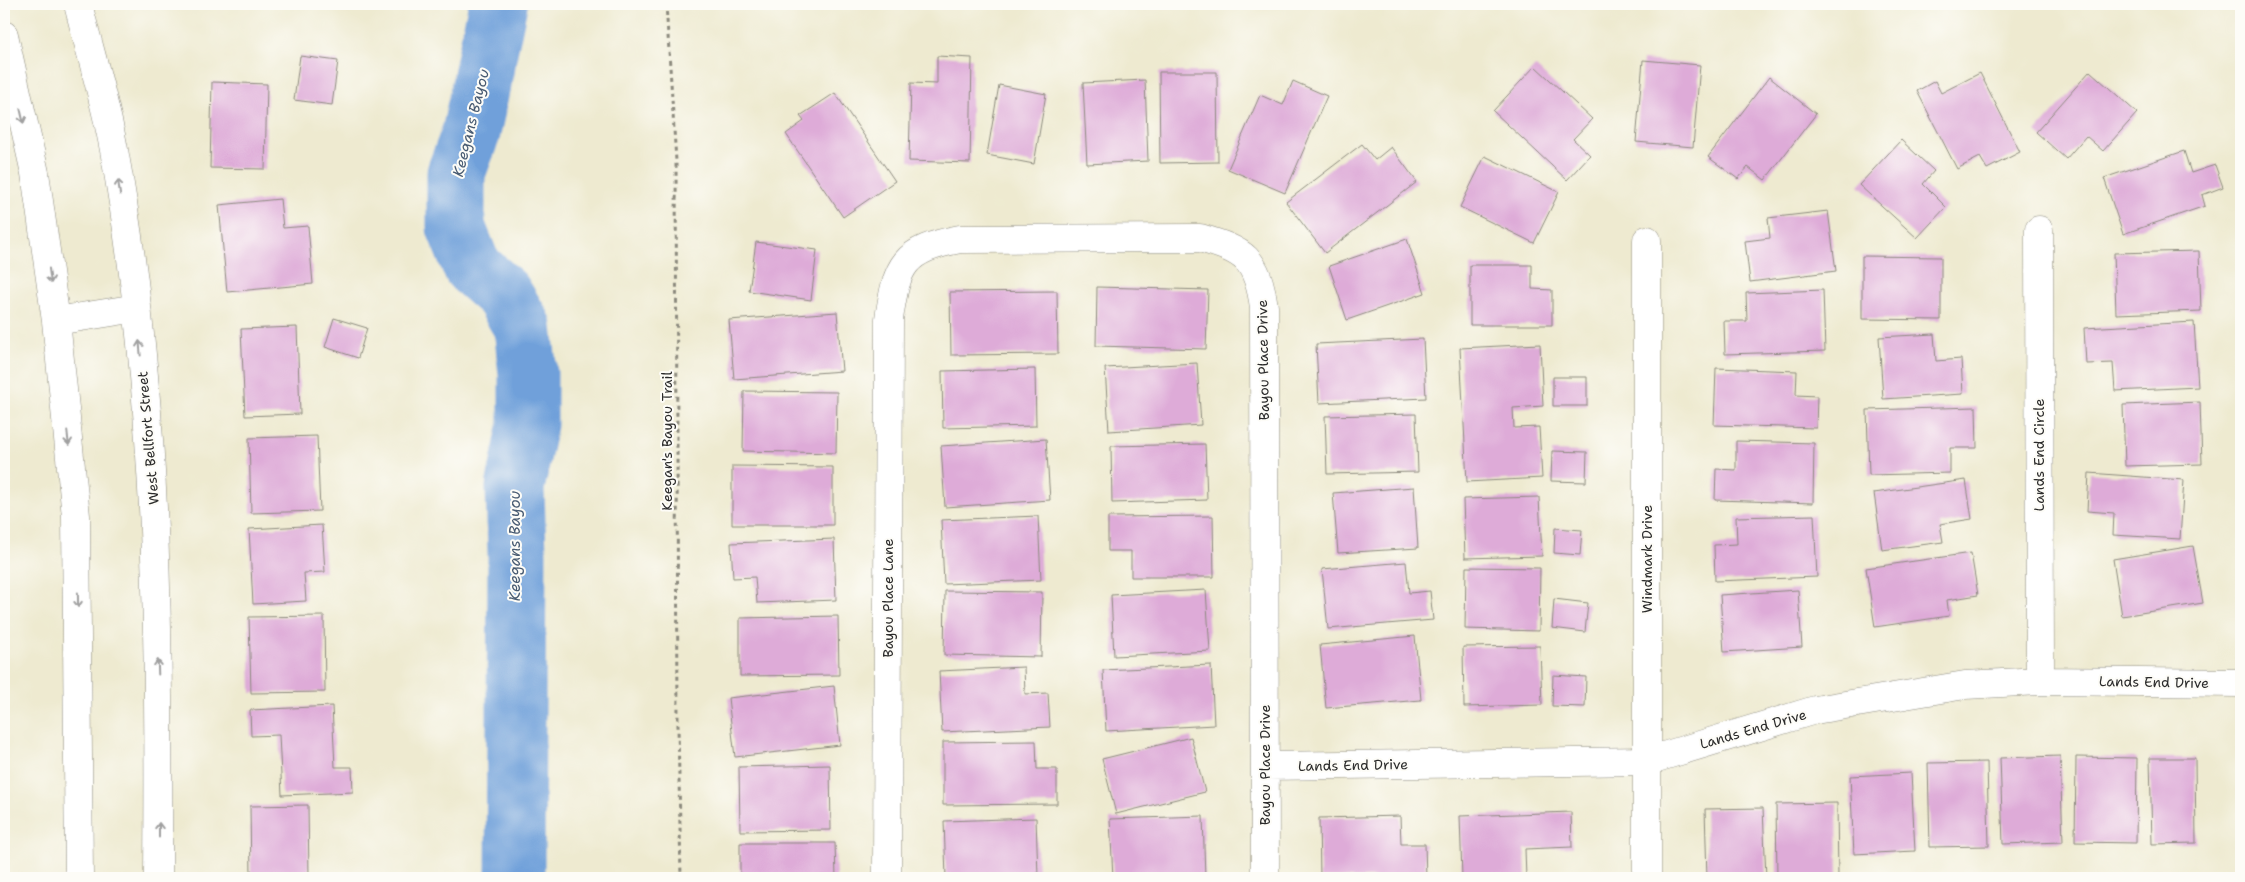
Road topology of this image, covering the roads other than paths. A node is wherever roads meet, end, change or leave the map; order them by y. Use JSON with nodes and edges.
{"nodes":[{"id":1,"x":78,"y":4,"type":"edge"},
{"id":2,"x":4,"y":35,"type":"edge"},
{"id":3,"x":2039,"y":230,"type":"dead end"},
{"id":4,"x":1648,"y":240,"type":"dead end"},
{"id":5,"x":137,"y":308,"type":"junction"},
{"id":6,"x":889,"y":319,"type":"joint"},
{"id":7,"x":56,"y":322,"type":"junction"},
{"id":8,"x":2040,"y":681,"type":"junction"},
{"id":9,"x":2241,"y":684,"type":"edge"},
{"id":10,"x":1647,"y":761,"type":"junction"},
{"id":11,"x":1266,"y":766,"type":"junction"},
{"id":12,"x":79,"y":878,"type":"edge"},
{"id":13,"x":158,"y":878,"type":"edge"},
{"id":14,"x":887,"y":878,"type":"edge"},
{"id":15,"x":1265,"y":878,"type":"edge"},
{"id":16,"x":1647,"y":878,"type":"edge"}],
"edges":[{"from":5,"to":1,"type":"street","name":"West Bellfort Street","one_way":true},
{"from":2,"to":7,"type":"street","one_way":true},
{"from":3,"to":8,"type":"street","name":"Lands End Circle"},
{"from":4,"to":10,"type":"street","name":"Windmark Drive"},
{"from":5,"to":7,"type":"street"},
{"from":13,"to":5,"type":"street","name":"West Bellfort Street","one_way":true},
{"from":6,"to":11,"type":"street","name":"Bayou Place Drive"},
{"from":6,"to":14,"type":"street","name":"Bayou Place Lane"},
{"from":7,"to":12,"type":"street","one_way":true},
{"from":8,"to":9,"type":"street","name":"Lands End Drive"},
{"from":8,"to":10,"type":"street","name":"Lands End Drive"},
{"from":10,"to":11,"type":"street","name":"Lands End Drive"},
{"from":10,"to":16,"type":"street","name":"Windmark Drive"},
{"from":11,"to":15,"type":"street","name":"Bayou Place Drive"}]}
